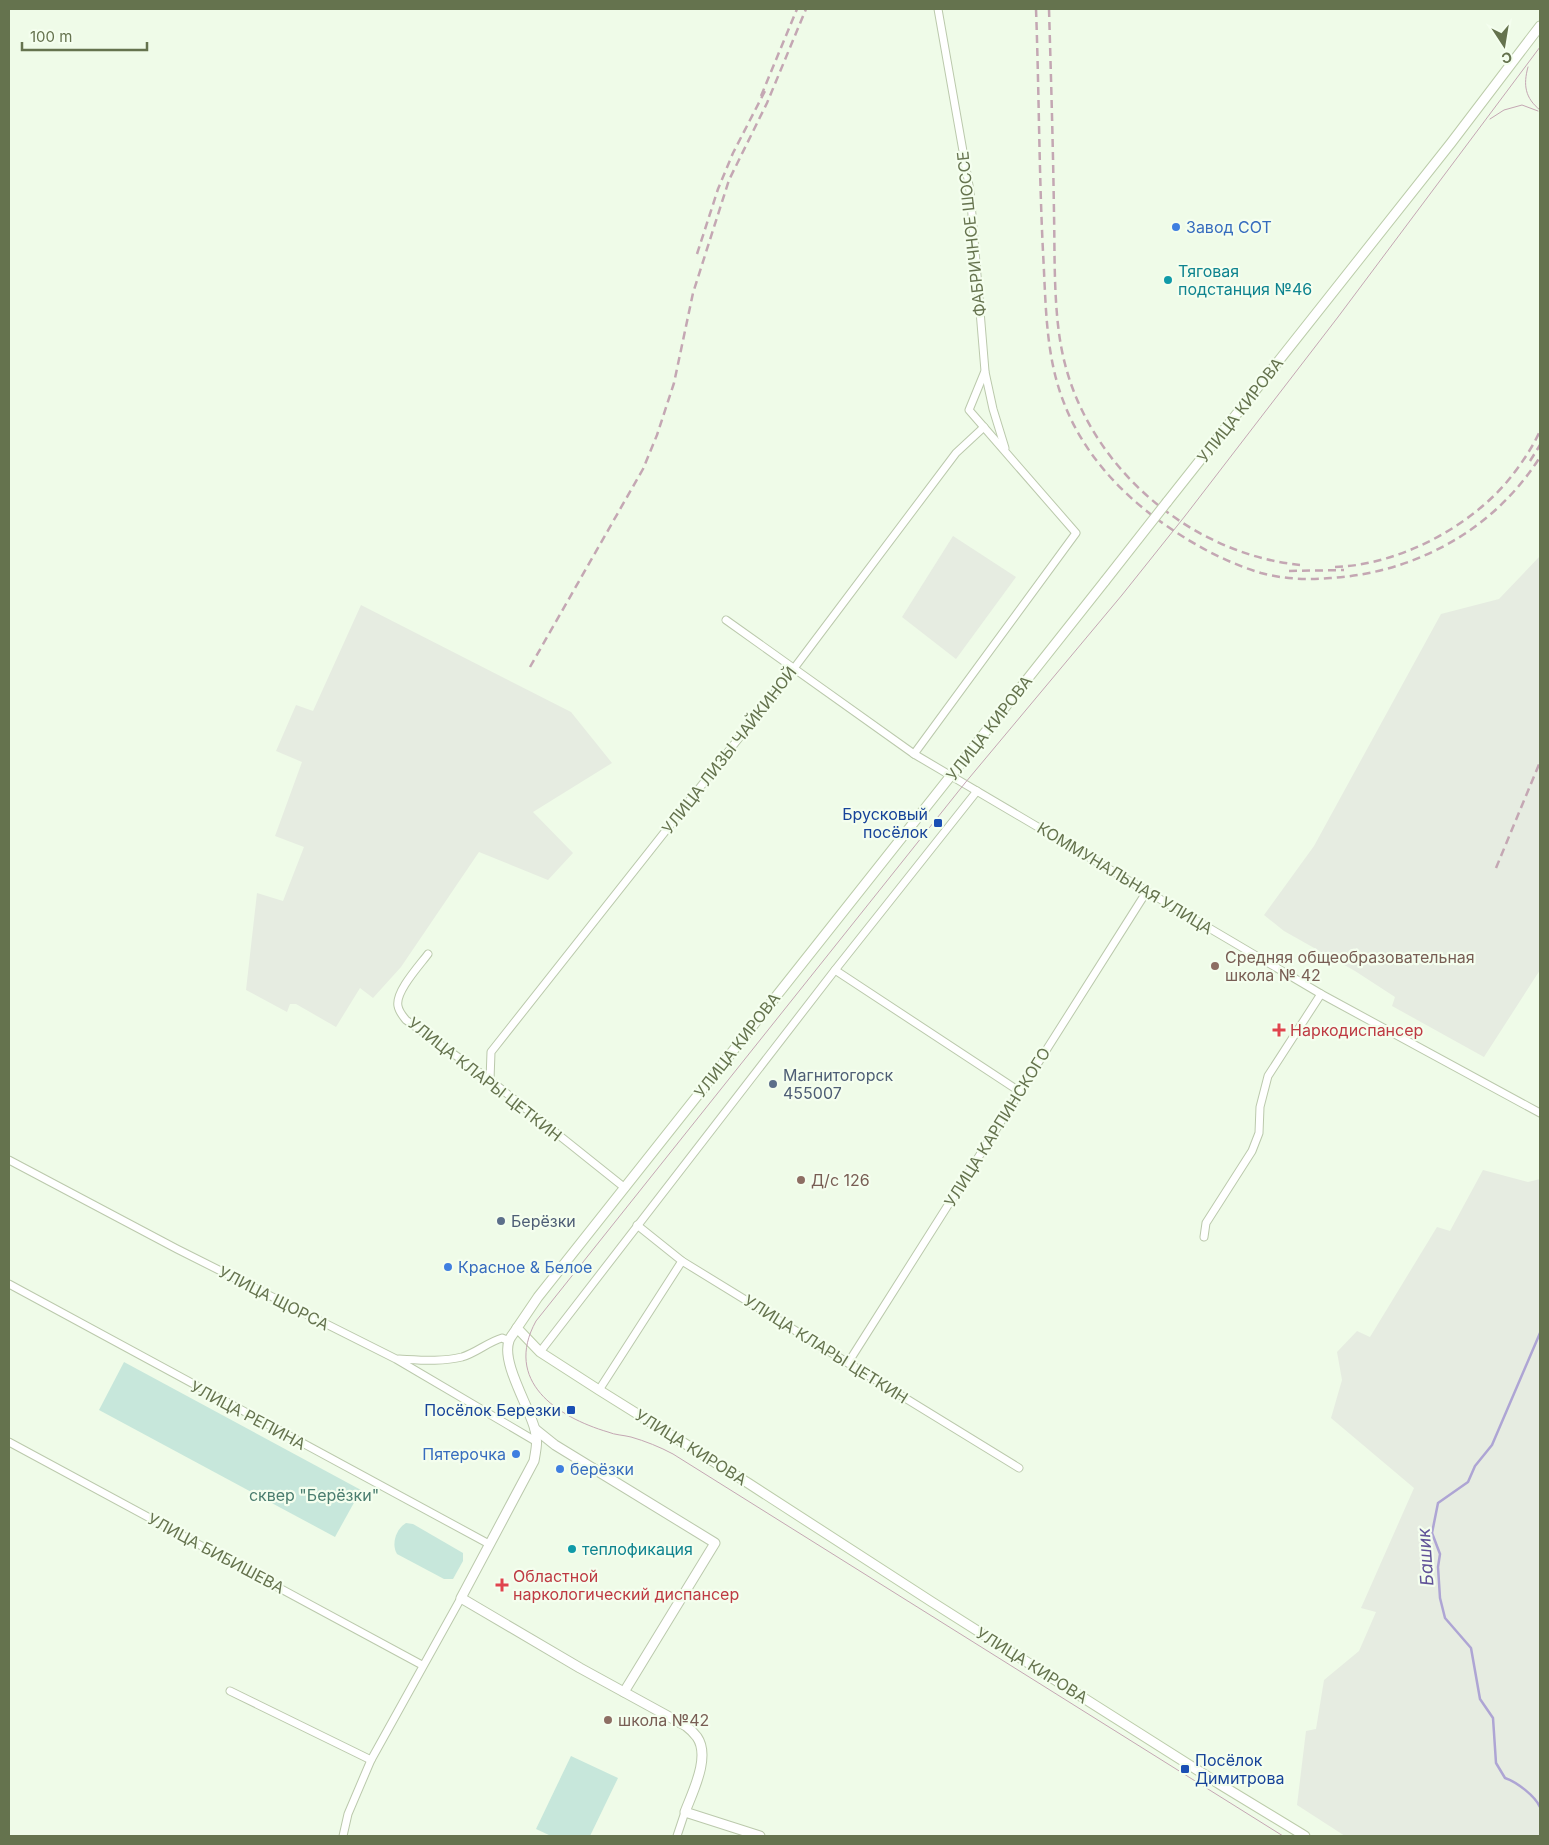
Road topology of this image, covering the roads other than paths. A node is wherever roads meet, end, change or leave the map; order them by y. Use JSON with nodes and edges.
{"nodes":[{"id":1,"x":938,"y":9,"type":"edge"},
{"id":2,"x":1540,"y":26,"type":"edge"},
{"id":3,"x":984,"y":371,"type":"junction"},
{"id":4,"x":984,"y":427,"type":"junction"},
{"id":5,"x":1006,"y":451,"type":"junction"},
{"id":6,"x":726,"y":620,"type":"dead end"},
{"id":7,"x":795,"y":667,"type":"junction"},
{"id":8,"x":914,"y":754,"type":"junction"},
{"id":9,"x":951,"y":776,"type":"junction"},
{"id":10,"x":977,"y":791,"type":"junction"},
{"id":11,"x":1147,"y":891,"type":"junction"},
{"id":12,"x":428,"y":954,"type":"dead end"},
{"id":13,"x":835,"y":970,"type":"junction"},
{"id":14,"x":1321,"y":994,"type":"junction"},
{"id":15,"x":490,"y":1080,"type":"junction"},
{"id":16,"x":1019,"y":1090,"type":"junction"},
{"id":17,"x":1540,"y":1113,"type":"edge"},
{"id":18,"x":9,"y":1160,"type":"edge"},
{"id":19,"x":624,"y":1188,"type":"junction"},
{"id":20,"x":637,"y":1225,"type":"junction"},
{"id":21,"x":1204,"y":1238,"type":"dead end"},
{"id":22,"x":682,"y":1261,"type":"junction"},
{"id":23,"x":9,"y":1284,"type":"edge"},
{"id":24,"x":517,"y":1328,"type":"junction"},
{"id":25,"x":509,"y":1341,"type":"junction"},
{"id":26,"x":540,"y":1352,"type":"junction"},
{"id":27,"x":396,"y":1359,"type":"junction"},
{"id":28,"x":848,"y":1363,"type":"junction"},
{"id":29,"x":599,"y":1390,"type":"junction"},
{"id":30,"x":535,"y":1429,"type":"junction"},
{"id":31,"x":9,"y":1442,"type":"edge"},
{"id":32,"x":537,"y":1442,"type":"junction"},
{"id":33,"x":1019,"y":1468,"type":"dead end"},
{"id":34,"x":489,"y":1544,"type":"junction"},
{"id":35,"x":461,"y":1598,"type":"junction"},
{"id":36,"x":422,"y":1666,"type":"junction"},
{"id":37,"x":230,"y":1691,"type":"dead end"},
{"id":38,"x":624,"y":1692,"type":"junction"},
{"id":39,"x":371,"y":1760,"type":"junction"},
{"id":40,"x":685,"y":1812,"type":"junction"},
{"id":41,"x":343,"y":1836,"type":"edge"},
{"id":42,"x":677,"y":1836,"type":"edge"},
{"id":43,"x":760,"y":1836,"type":"edge"},
{"id":44,"x":1305,"y":1836,"type":"edge"}],
"edges":[{"from":1,"to":3,"type":"street","name":"ФАБРИЧНОЕ ШОССЕ"},
{"from":2,"to":9,"type":"main road","name":"УЛИЦА КИРОВА","bridge":true},
{"from":3,"to":4,"type":"street","name":"ФАБРИЧНОЕ ШОССЕ"},
{"from":3,"to":5,"type":"street","name":"ФАБРИЧНОЕ ШОССЕ"},
{"from":4,"to":5,"type":"street"},
{"from":4,"to":7,"type":"street","name":"УЛИЦА ЛИЗЫ ЧАЙКИНОЙ"},
{"from":5,"to":8,"type":"street"},
{"from":6,"to":7,"type":"street","name":"КОММУНАЛЬНАЯ УЛИЦА"},
{"from":7,"to":8,"type":"street","name":"КОММУНАЛЬНАЯ УЛИЦА"},
{"from":7,"to":15,"type":"street","name":"УЛИЦА ЛИЗЫ ЧАЙКИНОЙ"},
{"from":8,"to":9,"type":"street","name":"КОММУНАЛЬНАЯ УЛИЦА"},
{"from":9,"to":10,"type":"street","name":"КОММУНАЛЬНАЯ УЛИЦА"},
{"from":9,"to":19,"type":"main road","name":"УЛИЦА КИРОВА"},
{"from":10,"to":11,"type":"street","name":"КОММУНАЛЬНАЯ УЛИЦА"},
{"from":10,"to":13,"type":"street"},
{"from":11,"to":14,"type":"street","name":"КОММУНАЛЬНАЯ УЛИЦА"},
{"from":11,"to":16,"type":"street","name":"УЛИЦА КАРПИНСКОГО"},
{"from":12,"to":15,"type":"street","name":"УЛИЦА КЛАРЫ ЦЕТКИН"},
{"from":13,"to":16,"type":"street"},
{"from":13,"to":20,"type":"street"},
{"from":14,"to":17,"type":"street","name":"КОММУНАЛЬНАЯ УЛИЦА"},
{"from":14,"to":21,"type":"street"},
{"from":15,"to":19,"type":"street","name":"УЛИЦА КЛАРЫ ЦЕТКИН"},
{"from":16,"to":28,"type":"street","name":"УЛИЦА КАРПИНСКОГО"},
{"from":18,"to":27,"type":"street","name":"УЛИЦА ЩОРСА"},
{"from":19,"to":24,"type":"main road","name":"УЛИЦА КИРОВА"},
{"from":20,"to":22,"type":"street","name":"УЛИЦА КЛАРЫ ЦЕТКИН"},
{"from":20,"to":26,"type":"street"},
{"from":22,"to":28,"type":"street","name":"УЛИЦА КЛАРЫ ЦЕТКИН"},
{"from":22,"to":29,"type":"street"},
{"from":23,"to":34,"type":"street","name":"УЛИЦА РЕПИНА"},
{"from":24,"to":25,"type":"main road"},
{"from":24,"to":26,"type":"main road","name":"УЛИЦА КИРОВА"},
{"from":25,"to":27,"type":"street"},
{"from":25,"to":30,"type":"main road"},
{"from":26,"to":29,"type":"main road","name":"УЛИЦА КИРОВА"},
{"from":27,"to":32,"type":"street","name":"УЛИЦА ЩОРСА"},
{"from":28,"to":33,"type":"street","name":"УЛИЦА КЛАРЫ ЦЕТКИН"},
{"from":29,"to":44,"type":"main road","name":"УЛИЦА КИРОВА"},
{"from":30,"to":32,"type":"main road"},
{"from":30,"to":38,"type":"main road"},
{"from":31,"to":36,"type":"street","name":"УЛИЦА БИБИШЕВА"},
{"from":32,"to":34,"type":"main road"},
{"from":34,"to":35,"type":"main road"},
{"from":35,"to":36,"type":"street"},
{"from":35,"to":38,"type":"main road"},
{"from":36,"to":39,"type":"street"},
{"from":37,"to":39,"type":"street"},
{"from":38,"to":40,"type":"main road"},
{"from":39,"to":41,"type":"street"},
{"from":40,"to":42,"type":"street"},
{"from":40,"to":43,"type":"main road"}]}
